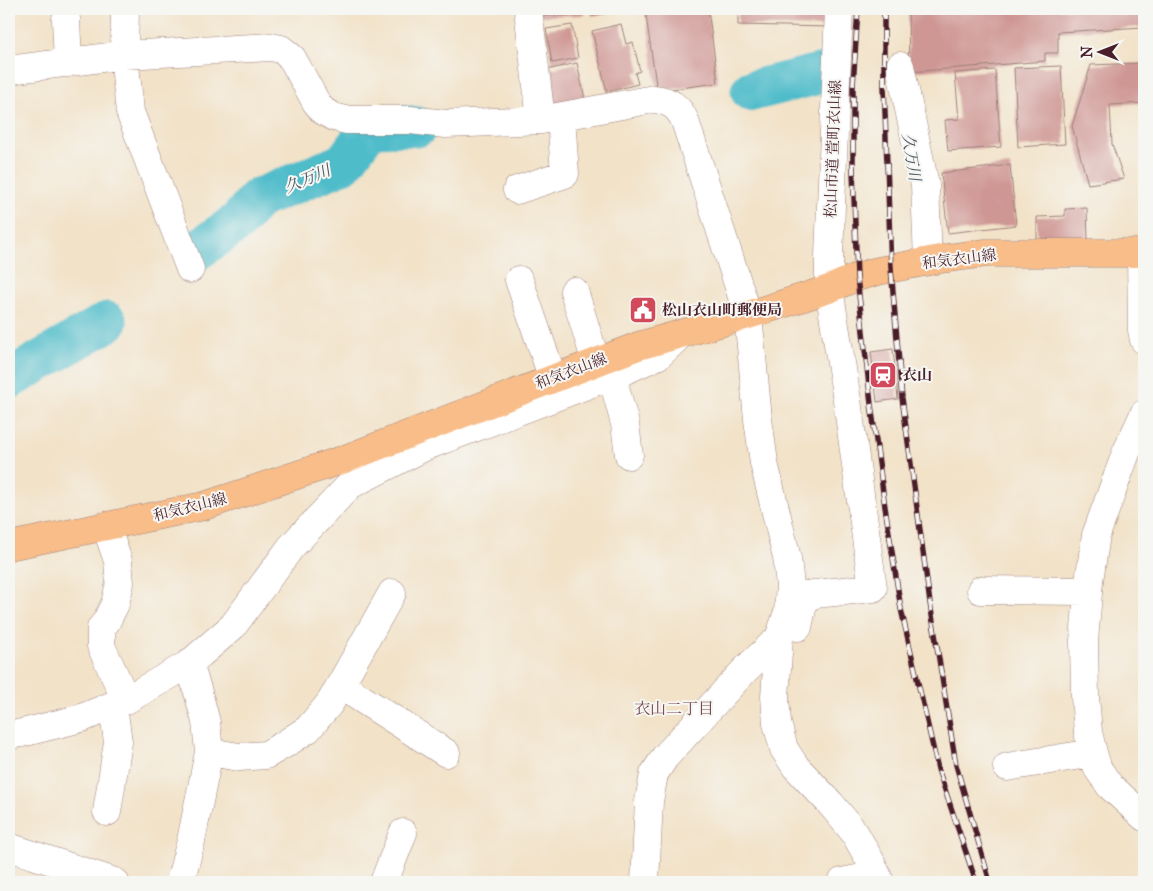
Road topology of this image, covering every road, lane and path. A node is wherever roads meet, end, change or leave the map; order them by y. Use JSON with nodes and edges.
{"nodes":[{"id":1,"x":125,"y":9,"type":"edge"},
{"id":2,"x":528,"y":9,"type":"edge"},
{"id":3,"x":839,"y":9,"type":"edge"},
{"id":4,"x":66,"y":19,"type":"dead end"},
{"id":5,"x":124,"y":55,"type":"junction"},
{"id":6,"x":68,"y":63,"type":"junction"},
{"id":7,"x":900,"y":66,"type":"dead end"},
{"id":8,"x":9,"y":70,"type":"edge"},
{"id":9,"x":551,"y":118,"type":"junction"},
{"id":10,"x":517,"y":190,"type":"dead end"},
{"id":11,"x":1142,"y":253,"type":"edge"},
{"id":12,"x":928,"y":261,"type":"junction"},
{"id":13,"x":190,"y":268,"type":"dead end"},
{"id":14,"x":519,"y":280,"type":"dead end"},
{"id":15,"x":829,"y":289,"type":"junction"},
{"id":16,"x":574,"y":291,"type":"dead end"},
{"id":17,"x":748,"y":315,"type":"junction"},
{"id":18,"x":1144,"y":340,"type":"edge"},
{"id":19,"x":604,"y":369,"type":"junction"},
{"id":20,"x":552,"y":379,"type":"junction"},
{"id":21,"x":1144,"y":414,"type":"edge"},
{"id":22,"x":629,"y":454,"type":"dead end"},
{"id":23,"x":106,"y":526,"type":"junction"},
{"id":24,"x":9,"y":546,"type":"edge"},
{"id":25,"x":981,"y":590,"type":"dead end"},
{"id":26,"x":1088,"y":591,"type":"junction"},
{"id":27,"x":392,"y":593,"type":"dead end"},
{"id":28,"x":779,"y":638,"type":"junction"},
{"id":29,"x":189,"y":664,"type":"junction"},
{"id":30,"x":340,"y":685,"type":"junction"},
{"id":31,"x":119,"y":703,"type":"junction"},
{"id":32,"x":9,"y":735,"type":"edge"},
{"id":33,"x":209,"y":752,"type":"junction"},
{"id":34,"x":446,"y":753,"type":"dead end"},
{"id":35,"x":1093,"y":754,"type":"junction"},
{"id":36,"x":1007,"y":767,"type":"dead end"},
{"id":37,"x":108,"y":812,"type":"dead end"},
{"id":38,"x":1144,"y":817,"type":"edge"},
{"id":39,"x":403,"y":834,"type":"dead end"},
{"id":40,"x":9,"y":847,"type":"edge"},
{"id":41,"x":878,"y":879,"type":"edge"},
{"id":42,"x":114,"y":882,"type":"edge"},
{"id":43,"x":180,"y":882,"type":"edge"},
{"id":44,"x":384,"y":882,"type":"edge"},
{"id":45,"x":645,"y":882,"type":"edge"},
{"id":46,"x":842,"y":882,"type":"edge"}],
"edges":[{"from":1,"to":5,"type":"street"},
{"from":2,"to":9,"type":"street"},
{"from":3,"to":15,"type":"street","name":"松山市道 萱町衣山線"},
{"from":4,"to":6,"type":"street"},
{"from":5,"to":6,"type":"street"},
{"from":5,"to":9,"type":"street"},
{"from":5,"to":13,"type":"street"},
{"from":6,"to":8,"type":"street"},
{"from":7,"to":12,"type":"street"},
{"from":9,"to":10,"type":"street"},
{"from":9,"to":17,"type":"street"},
{"from":11,"to":12,"type":"main road","name":"和気衣山線"},
{"from":11,"to":18,"type":"street"},
{"from":12,"to":15,"type":"main road","name":"和気衣山線"},
{"from":14,"to":20,"type":"street"},
{"from":15,"to":17,"type":"main road","name":"和気衣山線"},
{"from":15,"to":28,"type":"street","name":"松山市道 萱町衣山線"},
{"from":16,"to":19,"type":"street"},
{"from":17,"to":19,"type":"main road","name":"和気衣山線"},
{"from":17,"to":28,"type":"street"},
{"from":19,"to":20,"type":"main road","name":"和気衣山線"},
{"from":19,"to":22,"type":"street"},
{"from":19,"to":29,"type":"street"},
{"from":20,"to":23,"type":"main road","name":"和気衣山線"},
{"from":21,"to":26,"type":"street"},
{"from":23,"to":24,"type":"main road","name":"和気衣山線"},
{"from":23,"to":31,"type":"street"},
{"from":25,"to":26,"type":"street"},
{"from":26,"to":35,"type":"street"},
{"from":27,"to":30,"type":"street"},
{"from":28,"to":41,"type":"street"},
{"from":28,"to":45,"type":"street"},
{"from":29,"to":31,"type":"street"},
{"from":29,"to":33,"type":"street"},
{"from":30,"to":33,"type":"street"},
{"from":30,"to":34,"type":"street"},
{"from":31,"to":32,"type":"street"},
{"from":31,"to":37,"type":"street"},
{"from":33,"to":43,"type":"street"},
{"from":35,"to":36,"type":"street"},
{"from":35,"to":38,"type":"street"},
{"from":39,"to":44,"type":"street"},
{"from":40,"to":42,"type":"street"},
{"from":41,"to":46,"type":"street"}]}
